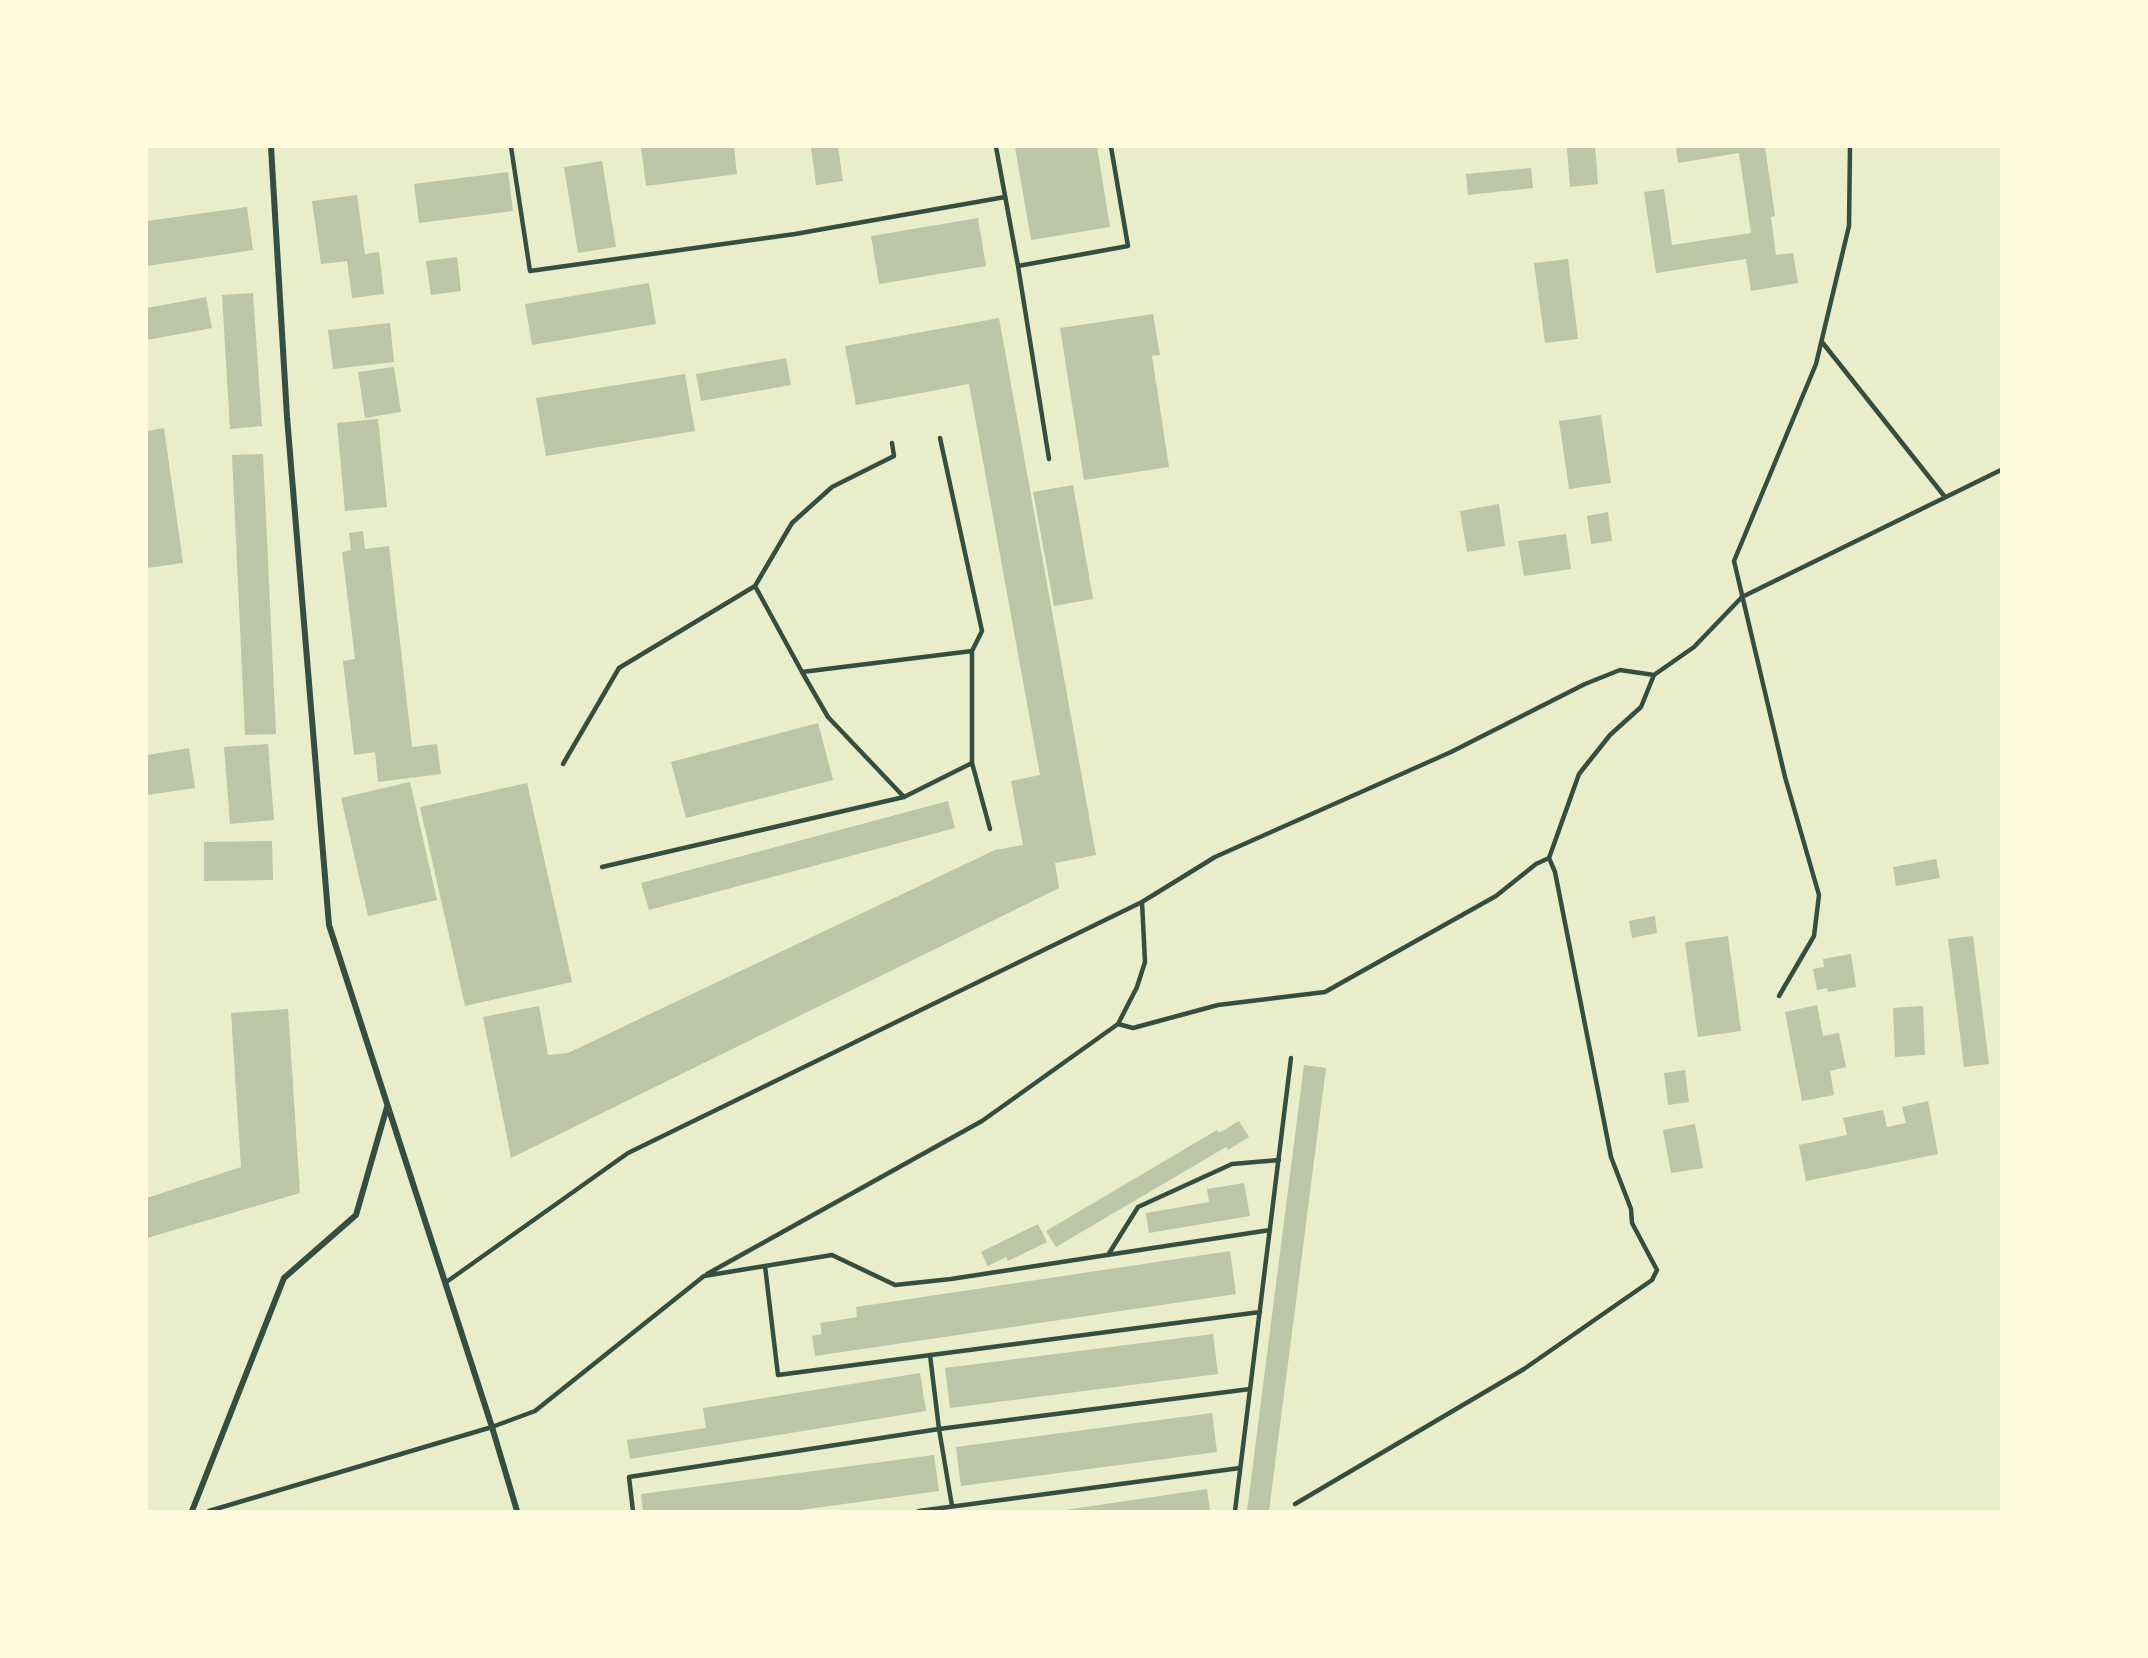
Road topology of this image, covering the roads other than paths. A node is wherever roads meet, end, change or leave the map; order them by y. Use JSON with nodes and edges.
{"nodes":[{"id":1,"x":271,"y":147,"type":"edge"},
{"id":2,"x":511,"y":147,"type":"edge"},
{"id":3,"x":996,"y":147,"type":"edge"},
{"id":4,"x":1111,"y":147,"type":"edge"},
{"id":5,"x":1850,"y":147,"type":"edge"},
{"id":6,"x":1005,"y":196,"type":"junction"},
{"id":7,"x":1018,"y":266,"type":"junction"},
{"id":8,"x":1822,"y":342,"type":"junction"},
{"id":9,"x":940,"y":438,"type":"dead end"},
{"id":10,"x":892,"y":443,"type":"dead end"},
{"id":11,"x":1049,"y":459,"type":"dead end"},
{"id":12,"x":2001,"y":470,"type":"edge"},
{"id":13,"x":1945,"y":497,"type":"junction"},
{"id":14,"x":755,"y":586,"type":"junction"},
{"id":15,"x":1742,"y":597,"type":"junction"},
{"id":16,"x":972,"y":651,"type":"junction"},
{"id":17,"x":802,"y":672,"type":"junction"},
{"id":18,"x":1654,"y":675,"type":"junction"},
{"id":19,"x":972,"y":763,"type":"junction"},
{"id":20,"x":563,"y":764,"type":"dead end"},
{"id":21,"x":904,"y":797,"type":"junction"},
{"id":22,"x":990,"y":829,"type":"dead end"},
{"id":23,"x":1549,"y":858,"type":"junction"},
{"id":24,"x":603,"y":867,"type":"dead end"},
{"id":25,"x":1142,"y":902,"type":"junction"},
{"id":26,"x":1779,"y":996,"type":"dead end"},
{"id":27,"x":1118,"y":1024,"type":"junction"},
{"id":28,"x":1291,"y":1058,"type":"dead end"},
{"id":29,"x":387,"y":1105,"type":"junction"},
{"id":30,"x":1279,"y":1160,"type":"junction"},
{"id":31,"x":1270,"y":1230,"type":"junction"},
{"id":32,"x":1108,"y":1255,"type":"junction"},
{"id":33,"x":765,"y":1266,"type":"junction"},
{"id":34,"x":704,"y":1276,"type":"junction"},
{"id":35,"x":445,"y":1282,"type":"junction"},
{"id":36,"x":1260,"y":1312,"type":"junction"},
{"id":37,"x":930,"y":1355,"type":"junction"},
{"id":38,"x":1250,"y":1389,"type":"junction"},
{"id":39,"x":492,"y":1427,"type":"junction"},
{"id":40,"x":939,"y":1429,"type":"junction"},
{"id":41,"x":1240,"y":1468,"type":"junction"},
{"id":42,"x":1295,"y":1504,"type":"dead end"},
{"id":43,"x":952,"y":1506,"type":"junction"},
{"id":44,"x":192,"y":1511,"type":"edge"},
{"id":45,"x":208,"y":1511,"type":"edge"},
{"id":46,"x":517,"y":1511,"type":"edge"},
{"id":47,"x":633,"y":1511,"type":"edge"},
{"id":48,"x":919,"y":1511,"type":"edge"},
{"id":49,"x":1235,"y":1511,"type":"edge"}],
"edges":[{"from":1,"to":29,"type":"street"},
{"from":2,"to":6,"type":"lane"},
{"from":3,"to":6,"type":"lane"},
{"from":4,"to":7,"type":"lane"},
{"from":5,"to":8,"type":"lane"},
{"from":6,"to":7,"type":"lane"},
{"from":7,"to":11,"type":"lane"},
{"from":8,"to":13,"type":"lane"},
{"from":8,"to":15,"type":"lane"},
{"from":9,"to":16,"type":"lane"},
{"from":10,"to":14,"type":"lane"},
{"from":12,"to":13,"type":"lane"},
{"from":13,"to":15,"type":"lane"},
{"from":14,"to":17,"type":"lane"},
{"from":14,"to":20,"type":"lane"},
{"from":15,"to":18,"type":"lane"},
{"from":15,"to":26,"type":"lane"},
{"from":16,"to":17,"type":"lane"},
{"from":16,"to":19,"type":"lane"},
{"from":17,"to":21,"type":"lane"},
{"from":18,"to":23,"type":"lane"},
{"from":18,"to":25,"type":"lane"},
{"from":19,"to":21,"type":"lane"},
{"from":19,"to":22,"type":"lane"},
{"from":21,"to":24,"type":"lane"},
{"from":23,"to":27,"type":"lane"},
{"from":23,"to":42,"type":"lane"},
{"from":25,"to":27,"type":"lane"},
{"from":25,"to":35,"type":"lane"},
{"from":27,"to":34,"type":"lane"},
{"from":28,"to":30,"type":"lane"},
{"from":29,"to":35,"type":"street"},
{"from":29,"to":44,"type":"street"},
{"from":30,"to":31,"type":"lane"},
{"from":30,"to":32,"type":"lane"},
{"from":31,"to":32,"type":"lane"},
{"from":31,"to":36,"type":"lane"},
{"from":32,"to":33,"type":"lane"},
{"from":33,"to":34,"type":"lane"},
{"from":33,"to":37,"type":"lane"},
{"from":34,"to":39,"type":"lane"},
{"from":35,"to":39,"type":"street"},
{"from":36,"to":37,"type":"lane"},
{"from":36,"to":38,"type":"lane"},
{"from":37,"to":40,"type":"lane"},
{"from":38,"to":40,"type":"lane"},
{"from":38,"to":41,"type":"lane"},
{"from":39,"to":45,"type":"lane"},
{"from":39,"to":46,"type":"street"},
{"from":40,"to":43,"type":"lane"},
{"from":40,"to":47,"type":"lane"},
{"from":41,"to":43,"type":"lane"},
{"from":41,"to":49,"type":"lane"},
{"from":43,"to":48,"type":"lane"}]}
